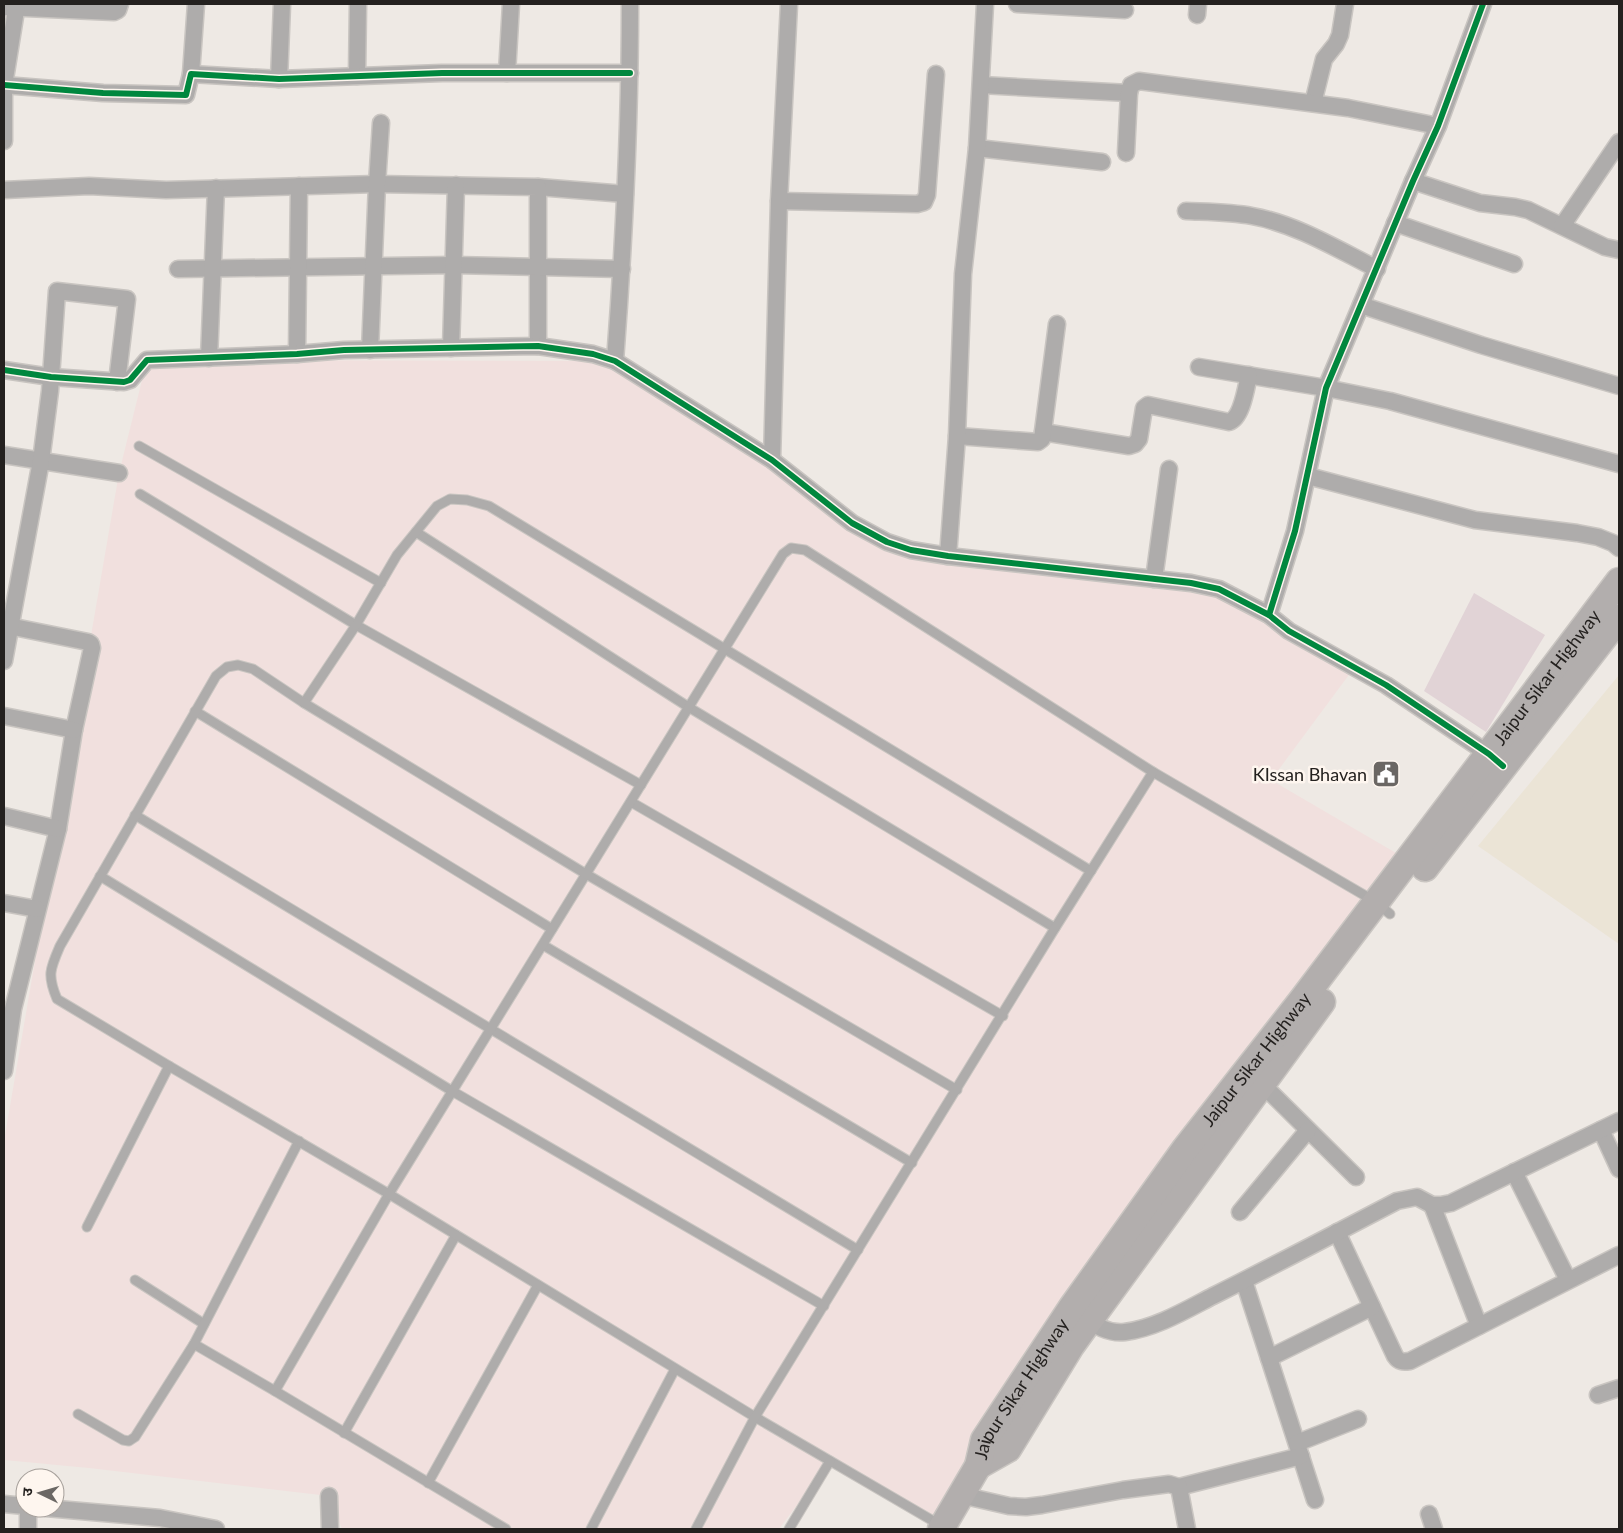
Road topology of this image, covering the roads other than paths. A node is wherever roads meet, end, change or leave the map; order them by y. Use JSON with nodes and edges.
{"nodes":[{"id":1,"x":120,"y":4,"type":"edge"},
{"id":2,"x":196,"y":4,"type":"edge"},
{"id":3,"x":282,"y":4,"type":"edge"},
{"id":4,"x":358,"y":4,"type":"edge"},
{"id":5,"x":511,"y":4,"type":"edge"},
{"id":6,"x":630,"y":4,"type":"edge"},
{"id":7,"x":789,"y":4,"type":"edge"},
{"id":8,"x":985,"y":4,"type":"edge"},
{"id":9,"x":1017,"y":4,"type":"edge"},
{"id":10,"x":1345,"y":4,"type":"edge"},
{"id":11,"x":1483,"y":4,"type":"edge"},
{"id":12,"x":12,"y":6,"type":"edge"},
{"id":13,"x":1100,"y":7,"type":"edge"},
{"id":14,"x":1125,"y":10,"type":"dead end"},
{"id":15,"x":507,"y":73,"type":"junction"},
{"id":16,"x":630,"y":73,"type":"junction"},
{"id":17,"x":192,"y":74,"type":"junction"},
{"id":18,"x":936,"y":74,"type":"dead end"},
{"id":19,"x":357,"y":76,"type":"junction"},
{"id":20,"x":279,"y":79,"type":"junction"},
{"id":21,"x":4,"y":84,"type":"edge"},
{"id":22,"x":981,"y":85,"type":"junction"},
{"id":23,"x":1129,"y":93,"type":"junction"},
{"id":24,"x":1313,"y":103,"type":"junction"},
{"id":25,"x":381,"y":123,"type":"dead end"},
{"id":26,"x":1438,"y":126,"type":"junction"},
{"id":27,"x":4,"y":141,"type":"edge"},
{"id":28,"x":1619,"y":142,"type":"edge"},
{"id":29,"x":976,"y":148,"type":"junction"},
{"id":30,"x":1126,"y":153,"type":"dead end"},
{"id":31,"x":1102,"y":162,"type":"dead end"},
{"id":32,"x":1413,"y":181,"type":"junction"},
{"id":33,"x":377,"y":184,"type":"junction"},
{"id":34,"x":456,"y":185,"type":"junction"},
{"id":35,"x":299,"y":186,"type":"junction"},
{"id":36,"x":538,"y":187,"type":"junction"},
{"id":37,"x":216,"y":188,"type":"junction"},
{"id":38,"x":4,"y":190,"type":"edge"},
{"id":39,"x":625,"y":194,"type":"junction"},
{"id":40,"x":780,"y":201,"type":"junction"},
{"id":41,"x":1186,"y":211,"type":"dead end"},
{"id":42,"x":1395,"y":223,"type":"junction"},
{"id":43,"x":1562,"y":226,"type":"junction"},
{"id":44,"x":1619,"y":250,"type":"edge"},
{"id":45,"x":1514,"y":264,"type":"dead end"},
{"id":46,"x":454,"y":265,"type":"junction"},
{"id":47,"x":373,"y":266,"type":"junction"},
{"id":48,"x":297,"y":267,"type":"junction"},
{"id":49,"x":538,"y":267,"type":"junction"},
{"id":50,"x":212,"y":268,"type":"junction"},
{"id":51,"x":178,"y":269,"type":"dead end"},
{"id":52,"x":622,"y":269,"type":"junction"},
{"id":53,"x":1377,"y":269,"type":"junction"},
{"id":54,"x":1361,"y":305,"type":"junction"},
{"id":55,"x":1056,"y":324,"type":"dead end"},
{"id":56,"x":538,"y":346,"type":"junction"},
{"id":57,"x":452,"y":348,"type":"junction"},
{"id":58,"x":370,"y":350,"type":"junction"},
{"id":59,"x":297,"y":354,"type":"junction"},
{"id":60,"x":209,"y":358,"type":"junction"},
{"id":61,"x":615,"y":362,"type":"junction"},
{"id":62,"x":1200,"y":367,"type":"dead end"},
{"id":63,"x":4,"y":370,"type":"edge"},
{"id":64,"x":1250,"y":375,"type":"junction"},
{"id":65,"x":51,"y":377,"type":"junction"},
{"id":66,"x":117,"y":382,"type":"junction"},
{"id":67,"x":1619,"y":386,"type":"edge"},
{"id":68,"x":1326,"y":388,"type":"junction"},
{"id":69,"x":1044,"y":432,"type":"junction"},
{"id":70,"x":956,"y":436,"type":"junction"},
{"id":71,"x":139,"y":446,"type":"dead end"},
{"id":72,"x":4,"y":455,"type":"edge"},
{"id":73,"x":772,"y":460,"type":"junction"},
{"id":74,"x":41,"y":461,"type":"junction"},
{"id":75,"x":1619,"y":464,"type":"edge"},
{"id":76,"x":1169,"y":469,"type":"dead end"},
{"id":77,"x":119,"y":473,"type":"dead end"},
{"id":78,"x":1308,"y":476,"type":"junction"},
{"id":79,"x":140,"y":494,"type":"dead end"},
{"id":80,"x":416,"y":532,"type":"junction"},
{"id":81,"x":1619,"y":548,"type":"edge"},
{"id":82,"x":948,"y":556,"type":"junction"},
{"id":83,"x":1154,"y":579,"type":"junction"},
{"id":84,"x":1619,"y":582,"type":"edge"},
{"id":85,"x":381,"y":583,"type":"junction"},
{"id":86,"x":1269,"y":615,"type":"junction"},
{"id":87,"x":1619,"y":618,"type":"edge"},
{"id":88,"x":356,"y":625,"type":"junction"},
{"id":89,"x":7,"y":626,"type":"edge"},
{"id":90,"x":726,"y":649,"type":"junction"},
{"id":91,"x":4,"y":661,"type":"edge"},
{"id":92,"x":304,"y":703,"type":"junction"},
{"id":93,"x":690,"y":708,"type":"junction"},
{"id":94,"x":195,"y":711,"type":"junction"},
{"id":95,"x":4,"y":716,"type":"edge"},
{"id":96,"x":74,"y":730,"type":"junction"},
{"id":97,"x":1496,"y":760,"type":"junction"},
{"id":98,"x":1153,"y":772,"type":"junction"},
{"id":99,"x":641,"y":785,"type":"junction"},
{"id":100,"x":631,"y":802,"type":"junction"},
{"id":101,"x":135,"y":815,"type":"junction"},
{"id":102,"x":4,"y":816,"type":"edge"},
{"id":103,"x":58,"y":828,"type":"junction"},
{"id":104,"x":1091,"y":871,"type":"junction"},
{"id":105,"x":586,"y":874,"type":"junction"},
{"id":106,"x":100,"y":876,"type":"junction"},
{"id":107,"x":4,"y":903,"type":"edge"},
{"id":108,"x":1383,"y":908,"type":"junction"},
{"id":109,"x":37,"y":909,"type":"junction"},
{"id":110,"x":1055,"y":928,"type":"junction"},
{"id":111,"x":552,"y":929,"type":"junction"},
{"id":112,"x":543,"y":945,"type":"junction"},
{"id":113,"x":8,"y":1008,"type":"edge"},
{"id":114,"x":1002,"y":1016,"type":"junction"},
{"id":115,"x":491,"y":1028,"type":"junction"},
{"id":116,"x":169,"y":1066,"type":"junction"},
{"id":117,"x":4,"y":1070,"type":"edge"},
{"id":118,"x":1262,"y":1084,"type":"junction"},
{"id":119,"x":957,"y":1090,"type":"junction"},
{"id":120,"x":452,"y":1091,"type":"junction"},
{"id":121,"x":1619,"y":1121,"type":"edge"},
{"id":122,"x":1308,"y":1130,"type":"junction"},
{"id":123,"x":1601,"y":1130,"type":"junction"},
{"id":124,"x":299,"y":1141,"type":"junction"},
{"id":125,"x":912,"y":1163,"type":"junction"},
{"id":126,"x":1619,"y":1169,"type":"edge"},
{"id":127,"x":1514,"y":1172,"type":"junction"},
{"id":128,"x":1356,"y":1177,"type":"dead end"},
{"id":129,"x":389,"y":1194,"type":"junction"},
{"id":130,"x":1432,"y":1204,"type":"junction"},
{"id":131,"x":1240,"y":1212,"type":"dead end"},
{"id":132,"x":88,"y":1227,"type":"dead end"},
{"id":133,"x":1338,"y":1232,"type":"junction"},
{"id":134,"x":456,"y":1235,"type":"junction"},
{"id":135,"x":858,"y":1250,"type":"junction"},
{"id":136,"x":1619,"y":1254,"type":"edge"},
{"id":137,"x":135,"y":1280,"type":"dead end"},
{"id":138,"x":1568,"y":1280,"type":"junction"},
{"id":139,"x":1244,"y":1281,"type":"junction"},
{"id":140,"x":538,"y":1285,"type":"junction"},
{"id":141,"x":824,"y":1306,"type":"junction"},
{"id":142,"x":1372,"y":1307,"type":"junction"},
{"id":143,"x":1080,"y":1314,"type":"junction"},
{"id":144,"x":204,"y":1324,"type":"junction"},
{"id":145,"x":1479,"y":1326,"type":"junction"},
{"id":146,"x":194,"y":1344,"type":"junction"},
{"id":147,"x":1269,"y":1358,"type":"junction"},
{"id":148,"x":676,"y":1368,"type":"junction"},
{"id":149,"x":1619,"y":1388,"type":"edge"},
{"id":150,"x":276,"y":1391,"type":"junction"},
{"id":151,"x":1598,"y":1395,"type":"dead end"},
{"id":152,"x":78,"y":1414,"type":"dead end"},
{"id":153,"x":755,"y":1417,"type":"junction"},
{"id":154,"x":1358,"y":1420,"type":"dead end"},
{"id":155,"x":344,"y":1433,"type":"junction"},
{"id":156,"x":1299,"y":1450,"type":"junction"},
{"id":157,"x":830,"y":1461,"type":"junction"},
{"id":158,"x":428,"y":1483,"type":"junction"},
{"id":159,"x":1179,"y":1487,"type":"junction"},
{"id":160,"x":961,"y":1495,"type":"junction"},
{"id":161,"x":329,"y":1496,"type":"dead end"},
{"id":162,"x":1315,"y":1500,"type":"dead end"},
{"id":163,"x":65,"y":1510,"type":"edge"},
{"id":164,"x":942,"y":1528,"type":"edge"},
{"id":165,"x":216,"y":1529,"type":"edge"},
{"id":166,"x":330,"y":1529,"type":"edge"},
{"id":167,"x":506,"y":1529,"type":"edge"},
{"id":168,"x":591,"y":1529,"type":"edge"},
{"id":169,"x":696,"y":1529,"type":"edge"},
{"id":170,"x":789,"y":1529,"type":"edge"},
{"id":171,"x":1187,"y":1529,"type":"edge"}],
"edges":[{"from":1,"to":12,"type":"street"},
{"from":2,"to":17,"type":"street"},
{"from":3,"to":20,"type":"street"},
{"from":4,"to":19,"type":"street"},
{"from":5,"to":15,"type":"street"},
{"from":6,"to":16,"type":"street"},
{"from":7,"to":40,"type":"street"},
{"from":8,"to":22,"type":"street"},
{"from":9,"to":13,"type":"street"},
{"from":10,"to":24,"type":"street"},
{"from":11,"to":26,"type":"street"},
{"from":12,"to":21,"type":"street"},
{"from":13,"to":14,"type":"street"},
{"from":15,"to":16,"type":"street"},
{"from":15,"to":19,"type":"street"},
{"from":16,"to":39,"type":"street"},
{"from":17,"to":20,"type":"street"},
{"from":17,"to":21,"type":"street"},
{"from":18,"to":40,"type":"street"},
{"from":19,"to":20,"type":"street"},
{"from":21,"to":27,"type":"street"},
{"from":22,"to":23,"type":"street"},
{"from":22,"to":29,"type":"street"},
{"from":23,"to":24,"type":"street"},
{"from":23,"to":30,"type":"street"},
{"from":24,"to":26,"type":"street"},
{"from":25,"to":33,"type":"street"},
{"from":26,"to":32,"type":"street"},
{"from":28,"to":43,"type":"street"},
{"from":29,"to":31,"type":"street"},
{"from":29,"to":70,"type":"street"},
{"from":32,"to":42,"type":"street"},
{"from":32,"to":43,"type":"street"},
{"from":33,"to":34,"type":"street"},
{"from":33,"to":35,"type":"street"},
{"from":33,"to":47,"type":"street"},
{"from":34,"to":36,"type":"street"},
{"from":34,"to":46,"type":"street"},
{"from":35,"to":37,"type":"street"},
{"from":35,"to":48,"type":"street"},
{"from":36,"to":39,"type":"street"},
{"from":36,"to":49,"type":"street"},
{"from":37,"to":38,"type":"street"},
{"from":37,"to":50,"type":"street"},
{"from":39,"to":52,"type":"street"},
{"from":40,"to":73,"type":"street"},
{"from":41,"to":53,"type":"street"},
{"from":42,"to":45,"type":"street"},
{"from":42,"to":53,"type":"street"},
{"from":43,"to":44,"type":"street"},
{"from":46,"to":47,"type":"street"},
{"from":46,"to":49,"type":"street"},
{"from":46,"to":57,"type":"street"},
{"from":47,"to":48,"type":"street"},
{"from":47,"to":58,"type":"street"},
{"from":48,"to":50,"type":"street"},
{"from":48,"to":59,"type":"street"},
{"from":49,"to":52,"type":"street"},
{"from":49,"to":56,"type":"street"},
{"from":50,"to":51,"type":"street"},
{"from":50,"to":60,"type":"street"},
{"from":52,"to":61,"type":"street"},
{"from":53,"to":54,"type":"street"},
{"from":54,"to":67,"type":"street"},
{"from":54,"to":68,"type":"street"},
{"from":55,"to":69,"type":"street"},
{"from":56,"to":57,"type":"street"},
{"from":56,"to":61,"type":"street"},
{"from":57,"to":58,"type":"street"},
{"from":58,"to":59,"type":"street"},
{"from":59,"to":60,"type":"street"},
{"from":60,"to":66,"type":"street"},
{"from":61,"to":73,"type":"street"},
{"from":62,"to":64,"type":"street"},
{"from":63,"to":65,"type":"street"},
{"from":64,"to":68,"type":"street"},
{"from":64,"to":69,"type":"street"},
{"from":65,"to":66,"type":"street"},
{"from":65,"to":66,"type":"street"},
{"from":65,"to":74,"type":"street"},
{"from":68,"to":75,"type":"street"},
{"from":68,"to":78,"type":"street"},
{"from":69,"to":70,"type":"street"},
{"from":70,"to":82,"type":"street"},
{"from":71,"to":85,"type":"lane"},
{"from":72,"to":74,"type":"street"},
{"from":73,"to":82,"type":"street"},
{"from":74,"to":77,"type":"street"},
{"from":74,"to":89,"type":"street"},
{"from":76,"to":83,"type":"street"},
{"from":78,"to":81,"type":"street"},
{"from":78,"to":86,"type":"street"},
{"from":79,"to":88,"type":"lane"},
{"from":80,"to":85,"type":"lane"},
{"from":80,"to":90,"type":"lane"},
{"from":80,"to":93,"type":"lane"},
{"from":82,"to":83,"type":"street"},
{"from":83,"to":86,"type":"street"},
{"from":84,"to":97,"type":"main road","name":"Jaipur Sikar Highway"},
{"from":85,"to":88,"type":"lane"},
{"from":86,"to":97,"type":"street"},
{"from":87,"to":97,"type":"main road","name":"Jaipur Sikar Highway"},
{"from":88,"to":92,"type":"lane"},
{"from":88,"to":99,"type":"lane"},
{"from":89,"to":91,"type":"street"},
{"from":89,"to":96,"type":"street"},
{"from":90,"to":93,"type":"lane"},
{"from":90,"to":98,"type":"lane"},
{"from":90,"to":104,"type":"lane"},
{"from":92,"to":94,"type":"lane"},
{"from":92,"to":105,"type":"lane"},
{"from":93,"to":99,"type":"lane"},
{"from":93,"to":110,"type":"lane"},
{"from":94,"to":101,"type":"lane"},
{"from":94,"to":111,"type":"lane"},
{"from":95,"to":96,"type":"street"},
{"from":96,"to":103,"type":"street"},
{"from":97,"to":108,"type":"main road","name":"Jaipur Sikar Highway"},
{"from":98,"to":104,"type":"lane"},
{"from":98,"to":108,"type":"lane"},
{"from":99,"to":100,"type":"lane"},
{"from":100,"to":105,"type":"lane"},
{"from":100,"to":114,"type":"lane"},
{"from":101,"to":106,"type":"lane"},
{"from":101,"to":115,"type":"lane"},
{"from":102,"to":103,"type":"street"},
{"from":103,"to":109,"type":"street"},
{"from":104,"to":110,"type":"lane"},
{"from":105,"to":111,"type":"lane"},
{"from":105,"to":119,"type":"lane"},
{"from":106,"to":116,"type":"lane"},
{"from":106,"to":120,"type":"lane"},
{"from":107,"to":109,"type":"street"},
{"from":108,"to":118,"type":"main road","name":"Jaipur Sikar Highway"},
{"from":108,"to":143,"type":"main road","name":"Jaipur Sikar Highway"},
{"from":109,"to":113,"type":"street"},
{"from":110,"to":114,"type":"lane"},
{"from":111,"to":112,"type":"lane"},
{"from":112,"to":115,"type":"lane"},
{"from":112,"to":125,"type":"lane"},
{"from":113,"to":117,"type":"street"},
{"from":114,"to":119,"type":"lane"},
{"from":115,"to":120,"type":"lane"},
{"from":115,"to":135,"type":"lane"},
{"from":116,"to":124,"type":"lane"},
{"from":116,"to":132,"type":"lane"},
{"from":118,"to":122,"type":"street"},
{"from":118,"to":143,"type":"main road","name":"Jaipur Sikar Highway"},
{"from":119,"to":125,"type":"lane"},
{"from":120,"to":129,"type":"lane"},
{"from":120,"to":141,"type":"lane"},
{"from":121,"to":123,"type":"street"},
{"from":122,"to":128,"type":"street"},
{"from":122,"to":131,"type":"street"},
{"from":123,"to":126,"type":"street"},
{"from":123,"to":127,"type":"street"},
{"from":124,"to":129,"type":"lane"},
{"from":124,"to":144,"type":"lane"},
{"from":125,"to":135,"type":"lane"},
{"from":127,"to":130,"type":"street"},
{"from":127,"to":138,"type":"street"},
{"from":129,"to":134,"type":"lane"},
{"from":129,"to":150,"type":"lane"},
{"from":130,"to":133,"type":"street"},
{"from":130,"to":145,"type":"street"},
{"from":133,"to":139,"type":"street"},
{"from":133,"to":142,"type":"street"},
{"from":134,"to":140,"type":"lane"},
{"from":134,"to":155,"type":"lane"},
{"from":135,"to":141,"type":"lane"},
{"from":136,"to":138,"type":"street"},
{"from":137,"to":144,"type":"lane"},
{"from":138,"to":145,"type":"street"},
{"from":139,"to":143,"type":"street"},
{"from":139,"to":147,"type":"street"},
{"from":140,"to":148,"type":"lane"},
{"from":140,"to":158,"type":"lane"},
{"from":141,"to":153,"type":"lane"},
{"from":142,"to":145,"type":"street"},
{"from":142,"to":147,"type":"street"},
{"from":143,"to":160,"type":"main road","name":"Jaipur Sikar Highway"},
{"from":144,"to":146,"type":"lane"},
{"from":146,"to":150,"type":"lane"},
{"from":146,"to":152,"type":"lane"},
{"from":147,"to":156,"type":"street"},
{"from":148,"to":153,"type":"lane"},
{"from":148,"to":168,"type":"lane"},
{"from":149,"to":151,"type":"street"},
{"from":150,"to":155,"type":"lane"},
{"from":153,"to":157,"type":"lane"},
{"from":153,"to":169,"type":"lane"},
{"from":154,"to":156,"type":"street"},
{"from":155,"to":158,"type":"lane"},
{"from":156,"to":159,"type":"street"},
{"from":156,"to":162,"type":"street"},
{"from":157,"to":164,"type":"lane"},
{"from":157,"to":170,"type":"lane"},
{"from":158,"to":167,"type":"lane"},
{"from":159,"to":160,"type":"street"},
{"from":159,"to":171,"type":"street"},
{"from":160,"to":164,"type":"main road"},
{"from":161,"to":166,"type":"street"},
{"from":163,"to":165,"type":"street"}]}
